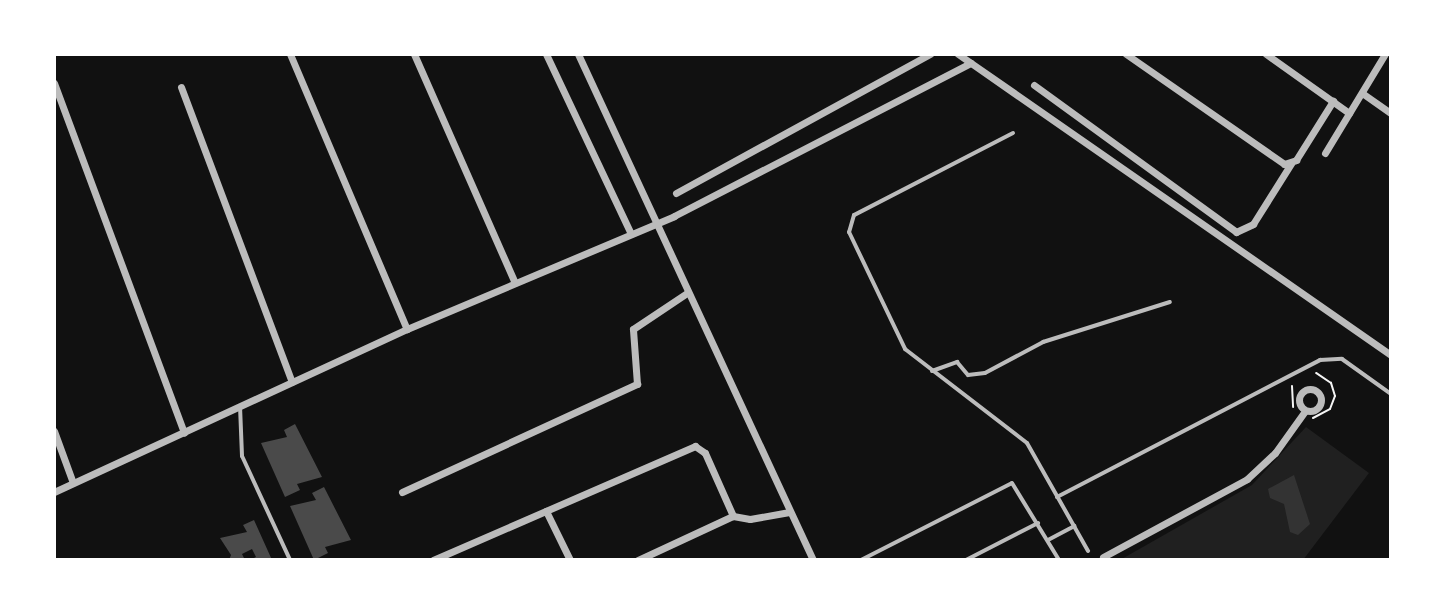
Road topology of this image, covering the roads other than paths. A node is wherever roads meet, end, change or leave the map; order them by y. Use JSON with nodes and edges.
{"nodes":[{"id":1,"x":290,"y":54,"type":"edge"},
{"id":2,"x":414,"y":54,"type":"edge"},
{"id":3,"x":546,"y":54,"type":"edge"},
{"id":4,"x":578,"y":54,"type":"edge"},
{"id":5,"x":930,"y":54,"type":"edge"},
{"id":6,"x":958,"y":54,"type":"edge"},
{"id":7,"x":1126,"y":54,"type":"edge"},
{"id":8,"x":1266,"y":54,"type":"edge"},
{"id":9,"x":1385,"y":54,"type":"edge"},
{"id":10,"x":971,"y":63,"type":"junction"},
{"id":11,"x":54,"y":83,"type":"edge"},
{"id":12,"x":1034,"y":85,"type":"dead end"},
{"id":13,"x":181,"y":87,"type":"dead end"},
{"id":14,"x":1362,"y":93,"type":"junction"},
{"id":15,"x":1333,"y":101,"type":"junction"},
{"id":16,"x":1349,"y":113,"type":"junction"},
{"id":17,"x":1391,"y":113,"type":"edge"},
{"id":18,"x":1013,"y":133,"type":"dead end"},
{"id":19,"x":1325,"y":153,"type":"dead end"},
{"id":20,"x":1292,"y":162,"type":"junction"},
{"id":21,"x":676,"y":193,"type":"dead end"},
{"id":22,"x":655,"y":224,"type":"junction"},
{"id":23,"x":631,"y":234,"type":"junction"},
{"id":24,"x":515,"y":283,"type":"junction"},
{"id":25,"x":687,"y":293,"type":"junction"},
{"id":26,"x":1170,"y":302,"type":"dead end"},
{"id":27,"x":407,"y":329,"type":"junction"},
{"id":28,"x":1391,"y":355,"type":"edge"},
{"id":29,"x":932,"y":371,"type":"junction"},
{"id":30,"x":292,"y":382,"type":"junction"},
{"id":31,"x":1391,"y":394,"type":"edge"},
{"id":32,"x":240,"y":406,"type":"junction"},
{"id":33,"x":1305,"y":411,"type":"dead end"},
{"id":34,"x":54,"y":431,"type":"edge"},
{"id":35,"x":184,"y":433,"type":"junction"},
{"id":36,"x":73,"y":483,"type":"junction"},
{"id":37,"x":54,"y":492,"type":"edge"},
{"id":38,"x":402,"y":492,"type":"dead end"},
{"id":39,"x":1057,"y":497,"type":"junction"},
{"id":40,"x":546,"y":511,"type":"junction"},
{"id":41,"x":789,"y":512,"type":"junction"},
{"id":42,"x":733,"y":516,"type":"junction"},
{"id":43,"x":1038,"y":523,"type":"junction"},
{"id":44,"x":1074,"y":526,"type":"junction"},
{"id":45,"x":1048,"y":540,"type":"junction"},
{"id":46,"x":1088,"y":551,"type":"dead end"},
{"id":47,"x":1103,"y":557,"type":"dead end"},
{"id":48,"x":290,"y":560,"type":"edge"},
{"id":49,"x":433,"y":560,"type":"edge"},
{"id":50,"x":570,"y":560,"type":"edge"},
{"id":51,"x":638,"y":560,"type":"edge"},
{"id":52,"x":813,"y":560,"type":"edge"},
{"id":53,"x":861,"y":560,"type":"edge"},
{"id":54,"x":966,"y":560,"type":"edge"},
{"id":55,"x":1059,"y":560,"type":"edge"}],
"edges":[{"from":1,"to":27,"type":"street"},
{"from":2,"to":24,"type":"street"},
{"from":3,"to":23,"type":"street"},
{"from":4,"to":22,"type":"street"},
{"from":5,"to":21,"type":"street"},
{"from":6,"to":10,"type":"street"},
{"from":7,"to":20,"type":"street"},
{"from":8,"to":15,"type":"street"},
{"from":9,"to":14,"type":"street"},
{"from":10,"to":22,"type":"street"},
{"from":10,"to":28,"type":"street"},
{"from":11,"to":35,"type":"street"},
{"from":12,"to":20,"type":"street"},
{"from":13,"to":30,"type":"street"},
{"from":14,"to":16,"type":"street"},
{"from":14,"to":17,"type":"street"},
{"from":15,"to":16,"type":"street"},
{"from":15,"to":20,"type":"street"},
{"from":16,"to":19,"type":"street"},
{"from":18,"to":29,"type":"lane"},
{"from":22,"to":23,"type":"street"},
{"from":22,"to":25,"type":"street"},
{"from":23,"to":24,"type":"street"},
{"from":24,"to":27,"type":"street"},
{"from":25,"to":38,"type":"street"},
{"from":25,"to":41,"type":"street"},
{"from":26,"to":29,"type":"lane"},
{"from":27,"to":30,"type":"street"},
{"from":29,"to":39,"type":"lane"},
{"from":30,"to":32,"type":"street"},
{"from":31,"to":39,"type":"lane"},
{"from":32,"to":35,"type":"street"},
{"from":32,"to":48,"type":"lane"},
{"from":33,"to":47,"type":"street"},
{"from":34,"to":36,"type":"street"},
{"from":35,"to":36,"type":"street"},
{"from":36,"to":37,"type":"street"},
{"from":39,"to":44,"type":"lane"},
{"from":40,"to":42,"type":"street"},
{"from":40,"to":49,"type":"street"},
{"from":40,"to":50,"type":"street"},
{"from":41,"to":42,"type":"street"},
{"from":41,"to":52,"type":"street"},
{"from":42,"to":51,"type":"street"},
{"from":43,"to":45,"type":"lane"},
{"from":43,"to":53,"type":"lane"},
{"from":43,"to":54,"type":"lane"},
{"from":44,"to":45,"type":"lane"},
{"from":44,"to":46,"type":"lane"},
{"from":45,"to":55,"type":"lane"}]}
